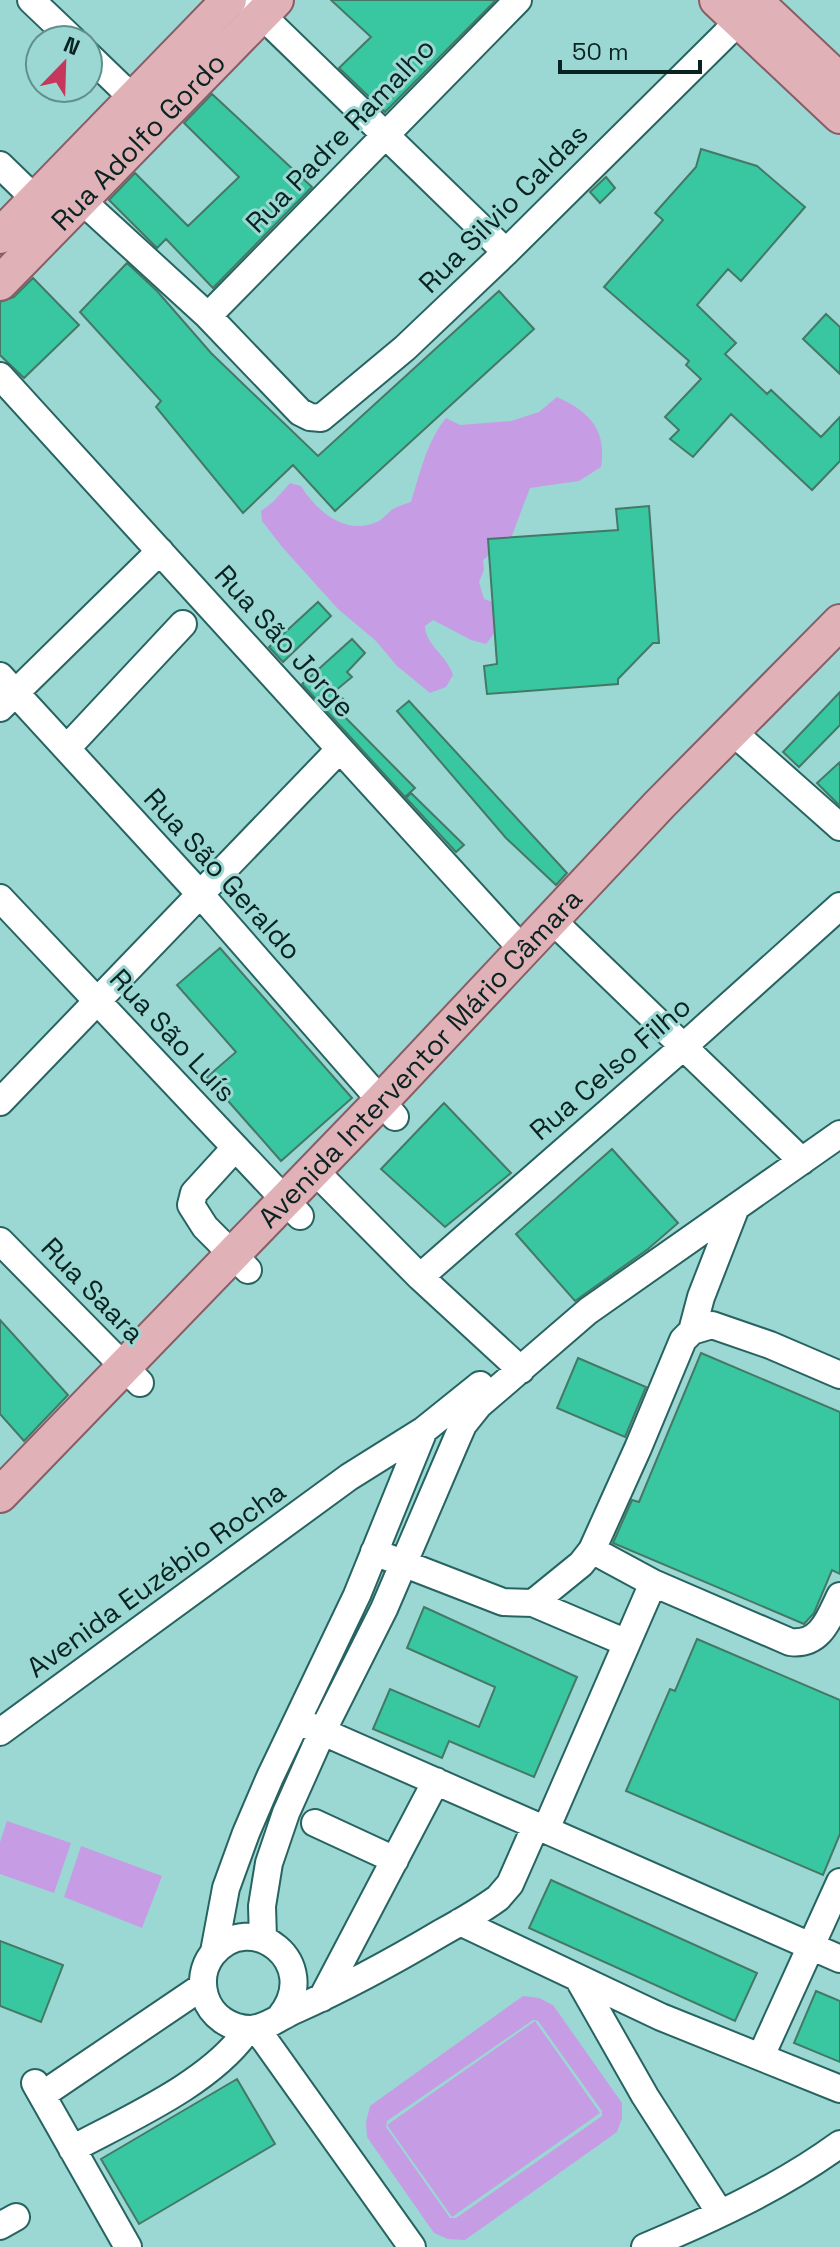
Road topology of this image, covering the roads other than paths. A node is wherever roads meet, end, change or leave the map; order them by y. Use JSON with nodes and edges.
{"nodes":[{"id":1,"x":31,"y":0,"type":"edge"},
{"id":2,"x":229,"y":0,"type":"edge"},
{"id":3,"x":518,"y":0,"type":"edge"},
{"id":4,"x":261,"y":5,"type":"edge"},
{"id":5,"x":737,"y":7,"type":"edge"},
{"id":6,"x":56,"y":24,"type":"edge"},
{"id":7,"x":104,"y":70,"type":"edge"},
{"id":8,"x":840,"y":81,"type":"edge"},
{"id":9,"x":132,"y":97,"type":"junction"},
{"id":10,"x":840,"y":116,"type":"edge"},
{"id":11,"x":157,"y":122,"type":"junction"},
{"id":12,"x":383,"y":135,"type":"junction"},
{"id":13,"x":0,"y":165,"type":"edge"},
{"id":14,"x":46,"y":188,"type":"junction"},
{"id":15,"x":81,"y":200,"type":"junction"},
{"id":16,"x":0,"y":236,"type":"edge"},
{"id":17,"x":506,"y":252,"type":"junction"},
{"id":18,"x":0,"y":283,"type":"edge"},
{"id":19,"x":208,"y":316,"type":"junction"},
{"id":20,"x":0,"y":376,"type":"edge"},
{"id":21,"x":160,"y":551,"type":"junction"},
{"id":22,"x":840,"y":622,"type":"edge"},
{"id":23,"x":183,"y":624,"type":"dead end"},
{"id":24,"x":840,"y":652,"type":"edge"},
{"id":25,"x":5,"y":692,"type":"edge"},
{"id":26,"x":740,"y":739,"type":"junction"},
{"id":27,"x":67,"y":748,"type":"junction"},
{"id":28,"x":340,"y":749,"type":"junction"},
{"id":29,"x":840,"y":827,"type":"edge"},
{"id":30,"x":200,"y":894,"type":"junction"},
{"id":31,"x":0,"y":898,"type":"edge"},
{"id":32,"x":840,"y":906,"type":"edge"},
{"id":33,"x":560,"y":926,"type":"junction"},
{"id":34,"x":522,"y":949,"type":"junction"},
{"id":35,"x":97,"y":1001,"type":"junction"},
{"id":36,"x":683,"y":1047,"type":"junction"},
{"id":37,"x":0,"y":1102,"type":"edge"},
{"id":38,"x":388,"y":1109,"type":"junction"},
{"id":39,"x":840,"y":1134,"type":"edge"},
{"id":40,"x":235,"y":1148,"type":"junction"},
{"id":41,"x":802,"y":1161,"type":"junction"},
{"id":42,"x":321,"y":1178,"type":"junction"},
{"id":43,"x":736,"y":1207,"type":"junction"},
{"id":44,"x":292,"y":1208,"type":"junction"},
{"id":45,"x":0,"y":1241,"type":"edge"},
{"id":46,"x":240,"y":1262,"type":"junction"},
{"id":47,"x":420,"y":1277,"type":"junction"},
{"id":48,"x":692,"y":1331,"type":"junction"},
{"id":49,"x":516,"y":1366,"type":"junction"},
{"id":50,"x":840,"y":1375,"type":"edge"},
{"id":51,"x":132,"y":1376,"type":"junction"},
{"id":52,"x":424,"y":1430,"type":"junction"},
{"id":53,"x":349,"y":1477,"type":"junction"},
{"id":54,"x":402,"y":1484,"type":"junction"},
{"id":55,"x":433,"y":1494,"type":"junction"},
{"id":56,"x":0,"y":1495,"type":"edge"},
{"id":57,"x":0,"y":1524,"type":"edge"},
{"id":58,"x":592,"y":1550,"type":"junction"},
{"id":59,"x":374,"y":1552,"type":"junction"},
{"id":60,"x":403,"y":1564,"type":"junction"},
{"id":61,"x":653,"y":1583,"type":"junction"},
{"id":62,"x":840,"y":1596,"type":"edge"},
{"id":63,"x":533,"y":1603,"type":"junction"},
{"id":64,"x":627,"y":1643,"type":"junction"},
{"id":65,"x":298,"y":1721,"type":"junction"},
{"id":66,"x":323,"y":1730,"type":"junction"},
{"id":67,"x":0,"y":1732,"type":"edge"},
{"id":68,"x":436,"y":1781,"type":"junction"},
{"id":69,"x":315,"y":1823,"type":"dead end"},
{"id":70,"x":541,"y":1827,"type":"junction"},
{"id":71,"x":395,"y":1860,"type":"junction"},
{"id":72,"x":840,"y":1882,"type":"edge"},
{"id":73,"x":460,"y":1922,"type":"junction"},
{"id":74,"x":263,"y":1939,"type":"junction"},
{"id":75,"x":811,"y":1946,"type":"junction"},
{"id":76,"x":214,"y":1952,"type":"junction"},
{"id":77,"x":840,"y":1959,"type":"edge"},
{"id":78,"x":578,"y":1978,"type":"junction"},
{"id":79,"x":203,"y":1986,"type":"junction"},
{"id":80,"x":322,"y":1998,"type":"junction"},
{"id":81,"x":280,"y":2017,"type":"junction"},
{"id":82,"x":252,"y":2029,"type":"junction"},
{"id":83,"x":761,"y":2056,"type":"junction"},
{"id":84,"x":840,"y":2089,"type":"edge"},
{"id":85,"x":840,"y":2144,"type":"edge"},
{"id":86,"x":72,"y":2149,"type":"junction"},
{"id":87,"x":720,"y":2213,"type":"junction"},
{"id":88,"x":128,"y":2247,"type":"edge"},
{"id":89,"x":412,"y":2247,"type":"edge"},
{"id":90,"x":645,"y":2247,"type":"edge"}],
"edges":[{"from":1,"to":6,"type":"street"},
{"from":2,"to":9,"type":"main road","name":"Rua Adolfo Gordo"},
{"from":3,"to":12,"type":"street","name":"Rua Padre Ramalho"},
{"from":4,"to":11,"type":"main road","name":"Rua Adolfo Gordo"},
{"from":4,"to":12,"type":"street"},
{"from":5,"to":8,"type":"main road"},
{"from":5,"to":10,"type":"main road"},
{"from":5,"to":17,"type":"street","name":"Rua Silvio Caldas"},
{"from":7,"to":9,"type":"street"},
{"from":9,"to":11,"type":"street"},
{"from":9,"to":14,"type":"main road","name":"Rua Adolfo Gordo"},
{"from":11,"to":15,"type":"main road","name":"Rua Adolfo Gordo"},
{"from":12,"to":17,"type":"street"},
{"from":12,"to":19,"type":"street","name":"Rua Padre Ramalho"},
{"from":13,"to":14,"type":"street"},
{"from":14,"to":15,"type":"street"},
{"from":14,"to":16,"type":"main road","name":"Rua Adolfo Gordo"},
{"from":15,"to":18,"type":"main road","name":"Rua Adolfo Gordo"},
{"from":15,"to":19,"type":"street"},
{"from":17,"to":19,"type":"street","name":"Rua Silvio Caldas"},
{"from":20,"to":21,"type":"street","name":"Rua São Jorge"},
{"from":21,"to":25,"type":"street"},
{"from":21,"to":28,"type":"street","name":"Rua São Jorge"},
{"from":22,"to":26,"type":"main road","name":"Avenida Interventor Mário Câmara"},
{"from":23,"to":27,"type":"street"},
{"from":24,"to":26,"type":"main road","name":"Avenida Interventor Mário Câmara"},
{"from":25,"to":27,"type":"street","name":"Rua São Geraldo"},
{"from":26,"to":29,"type":"street"},
{"from":26,"to":33,"type":"main road","name":"Avenida Interventor Mário Câmara"},
{"from":27,"to":30,"type":"street","name":"Rua São Geraldo"},
{"from":28,"to":30,"type":"street"},
{"from":28,"to":34,"type":"street","name":"Rua São Jorge"},
{"from":30,"to":35,"type":"street"},
{"from":30,"to":38,"type":"street","name":"Rua São Geraldo"},
{"from":31,"to":35,"type":"street","name":"Rua São Luís"},
{"from":32,"to":36,"type":"street","name":"Rua Celso Filho"},
{"from":33,"to":34,"type":"main road","name":"Avenida Interventor Mário Câmara"},
{"from":33,"to":36,"type":"street"},
{"from":33,"to":38,"type":"main road","name":"Avenida Interventor Mário Câmara"},
{"from":34,"to":38,"type":"main road","name":"Avenida Interventor Mário Câmara"},
{"from":35,"to":37,"type":"street"},
{"from":35,"to":40,"type":"street","name":"Rua São Luís"},
{"from":36,"to":41,"type":"street"},
{"from":36,"to":47,"type":"street","name":"Rua Celso Filho"},
{"from":38,"to":42,"type":"main road","name":"Avenida Interventor Mário Câmara"},
{"from":39,"to":41,"type":"street","name":"Avenida Euzébio Rocha"},
{"from":40,"to":44,"type":"street","name":"Rua São Luís"},
{"from":40,"to":46,"type":"street"},
{"from":41,"to":43,"type":"street","name":"Avenida Euzébio Rocha"},
{"from":42,"to":44,"type":"main road","name":"Avenida Interventor Mário Câmara"},
{"from":42,"to":47,"type":"street"},
{"from":43,"to":48,"type":"street"},
{"from":43,"to":49,"type":"street","name":"Avenida Euzébio Rocha"},
{"from":44,"to":46,"type":"main road","name":"Avenida Interventor Mário Câmara"},
{"from":45,"to":51,"type":"street","name":"Rua Saara"},
{"from":46,"to":51,"type":"main road","name":"Avenida Interventor Mário Câmara"},
{"from":47,"to":49,"type":"street"},
{"from":48,"to":50,"type":"street"},
{"from":48,"to":58,"type":"street"},
{"from":49,"to":52,"type":"street","name":"Avenida Euzébio Rocha"},
{"from":49,"to":55,"type":"street","name":"Avenida Euzébio Rocha"},
{"from":51,"to":56,"type":"main road","name":"Avenida Interventor Mário Câmara"},
{"from":51,"to":57,"type":"main road","name":"Avenida Interventor Mário Câmara"},
{"from":52,"to":53,"type":"street","name":"Avenida Euzébio Rocha"},
{"from":52,"to":54,"type":"street"},
{"from":53,"to":54,"type":"street"},
{"from":53,"to":67,"type":"street","name":"Avenida Euzébio Rocha"},
{"from":54,"to":55,"type":"street"},
{"from":54,"to":59,"type":"street"},
{"from":55,"to":60,"type":"street","name":"Avenida Euzébio Rocha"},
{"from":58,"to":61,"type":"street"},
{"from":58,"to":63,"type":"street"},
{"from":59,"to":60,"type":"street"},
{"from":59,"to":65,"type":"street"},
{"from":60,"to":63,"type":"street"},
{"from":60,"to":66,"type":"street","name":"Avenida Euzébio Rocha"},
{"from":61,"to":62,"type":"street"},
{"from":61,"to":64,"type":"street"},
{"from":63,"to":64,"type":"street"},
{"from":64,"to":70,"type":"street"},
{"from":65,"to":66,"type":"street"},
{"from":65,"to":76,"type":"street"},
{"from":66,"to":68,"type":"street"},
{"from":66,"to":74,"type":"street","name":"Avenida Euzébio Rocha"},
{"from":68,"to":70,"type":"street"},
{"from":68,"to":71,"type":"street"},
{"from":69,"to":71,"type":"street"},
{"from":70,"to":73,"type":"street"},
{"from":70,"to":75,"type":"street"},
{"from":71,"to":80,"type":"street"},
{"from":72,"to":75,"type":"street"},
{"from":73,"to":78,"type":"street"},
{"from":73,"to":80,"type":"street"},
{"from":74,"to":76,"type":"street"},
{"from":74,"to":81,"type":"street"},
{"from":75,"to":77,"type":"street"},
{"from":75,"to":83,"type":"street"},
{"from":76,"to":79,"type":"street"},
{"from":78,"to":83,"type":"street"},
{"from":78,"to":87,"type":"street"},
{"from":79,"to":82,"type":"street"},
{"from":79,"to":86,"type":"street"},
{"from":80,"to":81,"type":"street"},
{"from":81,"to":82,"type":"street"},
{"from":82,"to":86,"type":"street"},
{"from":82,"to":89,"type":"street"},
{"from":83,"to":84,"type":"street"},
{"from":85,"to":87,"type":"street"},
{"from":86,"to":88,"type":"street"},
{"from":87,"to":90,"type":"street"}]}
